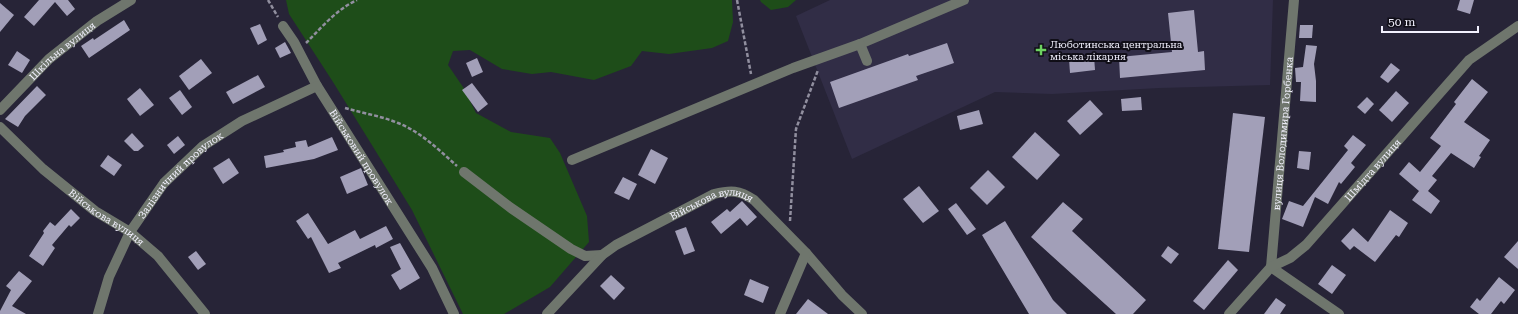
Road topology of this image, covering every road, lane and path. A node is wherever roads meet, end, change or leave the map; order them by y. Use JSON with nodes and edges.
{"nodes":[{"id":1,"x":130,"y":0,"type":"edge"},
{"id":2,"x":268,"y":0,"type":"edge"},
{"id":3,"x":357,"y":0,"type":"edge"},
{"id":4,"x":737,"y":0,"type":"edge"},
{"id":5,"x":964,"y":0,"type":"edge"},
{"id":6,"x":1294,"y":0,"type":"edge"},
{"id":7,"x":283,"y":26,"type":"joint"},
{"id":8,"x":1518,"y":26,"type":"edge"},
{"id":9,"x":860,"y":44,"type":"junction"},
{"id":10,"x":299,"y":51,"type":"junction"},
{"id":11,"x":823,"y":57,"type":"junction"},
{"id":12,"x":867,"y":61,"type":"dead end"},
{"id":13,"x":753,"y":85,"type":"junction"},
{"id":14,"x":317,"y":86,"type":"junction"},
{"id":15,"x":326,"y":100,"type":"junction"},
{"id":16,"x":0,"y":110,"type":"edge"},
{"id":17,"x":0,"y":127,"type":"edge"},
{"id":18,"x":572,"y":160,"type":"dead end"},
{"id":19,"x":464,"y":172,"type":"joint"},
{"id":20,"x":130,"y":232,"type":"junction"},
{"id":21,"x":789,"y":235,"type":"junction"},
{"id":22,"x":806,"y":253,"type":"junction"},
{"id":23,"x":602,"y":255,"type":"junction"},
{"id":24,"x":1270,"y":267,"type":"junction"},
{"id":25,"x":98,"y":314,"type":"edge"},
{"id":26,"x":205,"y":314,"type":"edge"},
{"id":27,"x":454,"y":314,"type":"edge"},
{"id":28,"x":547,"y":314,"type":"edge"},
{"id":29,"x":780,"y":314,"type":"edge"},
{"id":30,"x":862,"y":314,"type":"edge"},
{"id":31,"x":1229,"y":314,"type":"edge"},
{"id":32,"x":1339,"y":314,"type":"edge"}],
"edges":[{"from":1,"to":16,"type":"street","name":"Шкільна вулиця"},
{"from":2,"to":7,"type":"path"},
{"from":3,"to":10,"type":"path"},
{"from":4,"to":13,"type":"path"},
{"from":5,"to":9,"type":"street"},
{"from":6,"to":24,"type":"street","name":"вулиця Володимира Горбенка"},
{"from":7,"to":10,"type":"street","name":"Військовий провулок"},
{"from":8,"to":24,"type":"street","name":"Шмідта вулиця"},
{"from":9,"to":11,"type":"street"},
{"from":9,"to":12,"type":"street"},
{"from":10,"to":14,"type":"street","name":"Військовий провулок"},
{"from":11,"to":13,"type":"street"},
{"from":11,"to":21,"type":"path"},
{"from":13,"to":18,"type":"street"},
{"from":14,"to":15,"type":"street","name":"Військовий провулок"},
{"from":14,"to":20,"type":"street","name":"Залізничний провулок"},
{"from":15,"to":19,"type":"path"},
{"from":15,"to":27,"type":"street","name":"Військовий провулок"},
{"from":17,"to":20,"type":"street","name":"Військова вулиця"},
{"from":19,"to":23,"type":"street"},
{"from":20,"to":25,"type":"street","name":"Залізничний провулок"},
{"from":20,"to":26,"type":"street","name":"Військова вулиця"},
{"from":21,"to":22,"type":"street","name":"Військова вулиця"},
{"from":21,"to":23,"type":"street","name":"Військова вулиця"},
{"from":22,"to":29,"type":"street"},
{"from":22,"to":30,"type":"street","name":"Військова вулиця"},
{"from":23,"to":28,"type":"street","name":"Військова вулиця"},
{"from":24,"to":31,"type":"street","name":"Шмідта вулиця"},
{"from":24,"to":32,"type":"street"}]}
